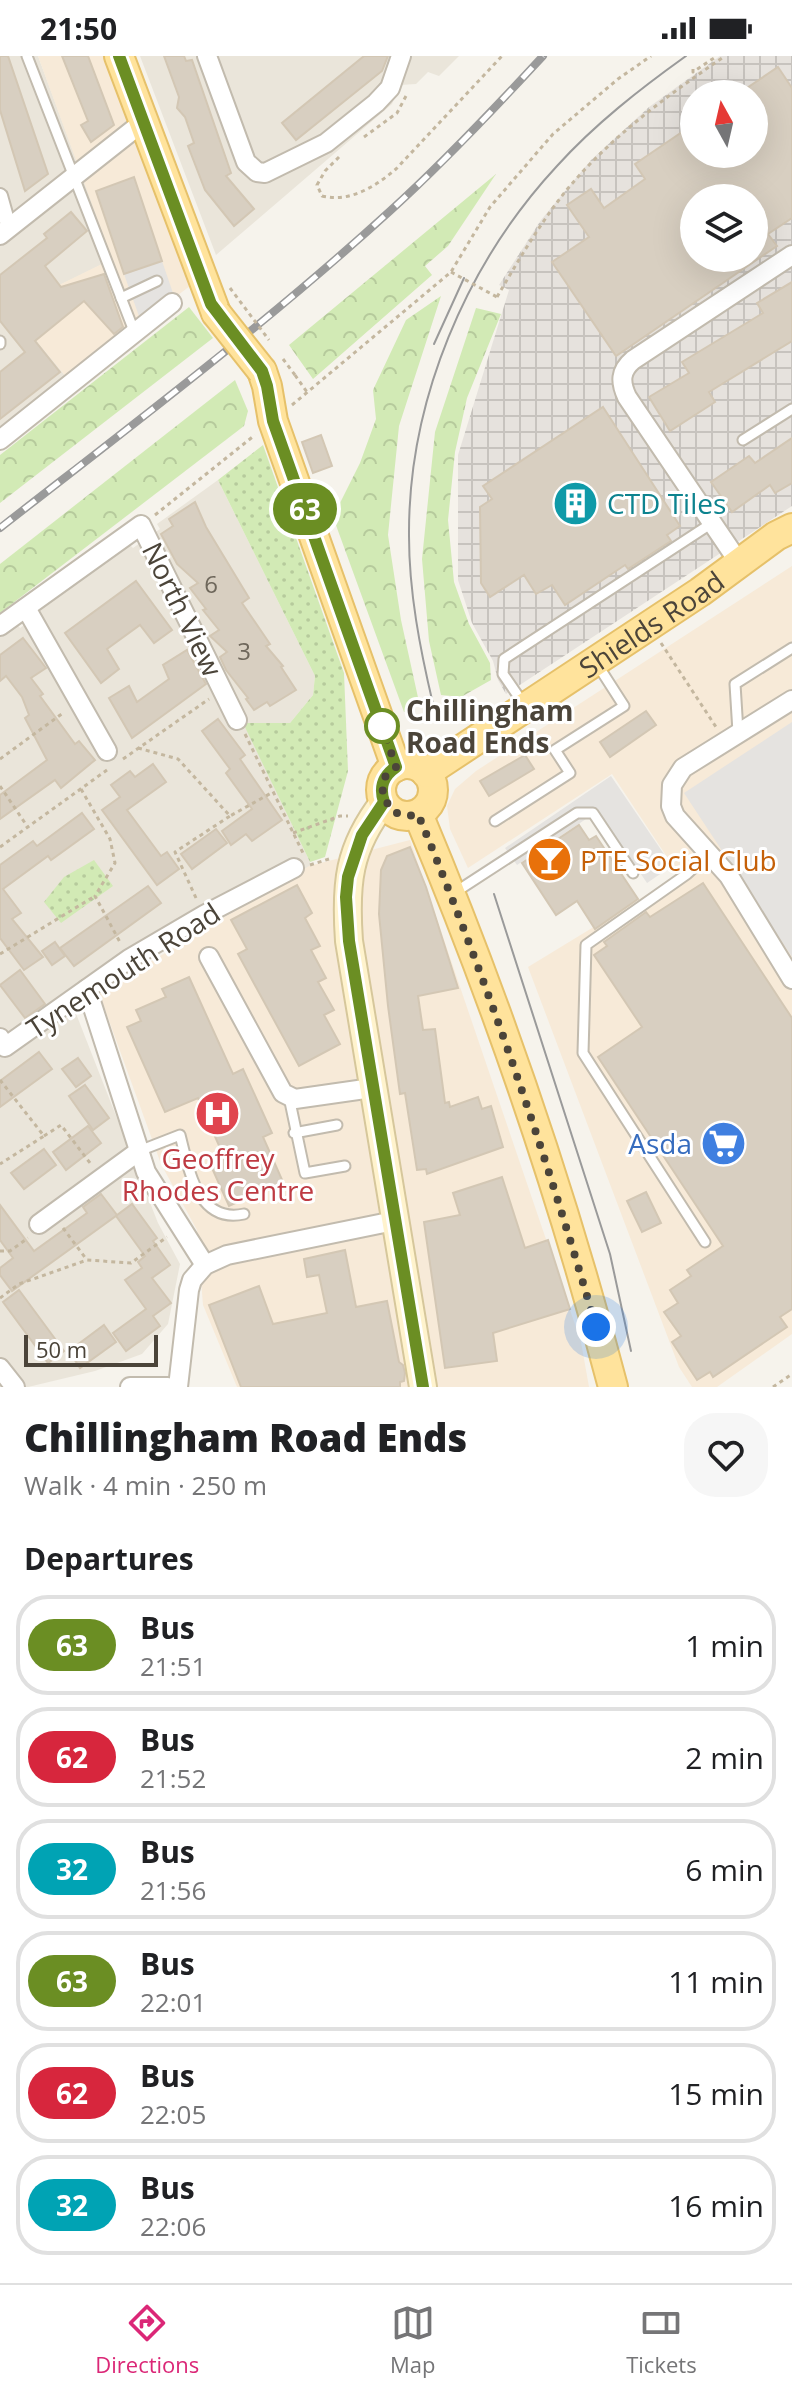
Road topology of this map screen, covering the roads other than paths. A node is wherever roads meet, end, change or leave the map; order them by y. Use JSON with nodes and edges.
{"nodes":[{"id":1,"x":27,"y":56,"type":"edge"},
{"id":2,"x":119,"y":56,"type":"edge"},
{"id":3,"x":207,"y":56,"type":"edge"},
{"id":4,"x":401,"y":56,"type":"edge"},
{"id":5,"x":143,"y":122,"type":"junction"},
{"id":6,"x":74,"y":176,"type":"junction"},
{"id":7,"x":0,"y":196,"type":"edge"},
{"id":8,"x":4,"y":231,"type":"edge"},
{"id":9,"x":792,"y":255,"type":"edge"},
{"id":10,"x":157,"y":281,"type":"dead end"},
{"id":11,"x":121,"y":298,"type":"junction"},
{"id":12,"x":172,"y":303,"type":"dead end"},
{"id":13,"x":134,"y":331,"type":"junction"},
{"id":14,"x":792,"y":409,"type":"edge"},
{"id":15,"x":0,"y":440,"type":"edge"},
{"id":16,"x":743,"y":440,"type":"dead end"},
{"id":17,"x":712,"y":523,"type":"junction"},
{"id":18,"x":790,"y":532,"type":"edge"},
{"id":19,"x":747,"y":559,"type":"junction"},
{"id":20,"x":26,"y":608,"type":"junction"},
{"id":21,"x":0,"y":626,"type":"edge"},
{"id":22,"x":792,"y":648,"type":"edge"},
{"id":23,"x":595,"y":661,"type":"junction"},
{"id":24,"x":792,"y":700,"type":"edge"},
{"id":25,"x":525,"y":706,"type":"junction"},
{"id":26,"x":237,"y":720,"type":"road end"},
{"id":27,"x":732,"y":736,"type":"junction"},
{"id":28,"x":107,"y":751,"type":"dead end"},
{"id":29,"x":396,"y":767,"type":"junction"},
{"id":30,"x":426,"y":773,"type":"junction"},
{"id":31,"x":378,"y":810,"type":"junction"},
{"id":32,"x":418,"y":814,"type":"junction"},
{"id":33,"x":495,"y":821,"type":"dead end"},
{"id":34,"x":709,"y":854,"type":"junction"},
{"id":35,"x":294,"y":868,"type":"dead end"},
{"id":36,"x":633,"y":873,"type":"dead end"},
{"id":37,"x":451,"y":894,"type":"junction"},
{"id":38,"x":209,"y":957,"type":"dead end"},
{"id":39,"x":792,"y":979,"type":"edge"},
{"id":40,"x":87,"y":989,"type":"junction"},
{"id":41,"x":0,"y":1038,"type":"edge"},
{"id":42,"x":372,"y":1088,"type":"junction"},
{"id":43,"x":289,"y":1097,"type":"junction"},
{"id":44,"x":337,"y":1125,"type":"dead end"},
{"id":45,"x":294,"y":1133,"type":"junction"},
{"id":46,"x":139,"y":1151,"type":"junction"},
{"id":47,"x":345,"y":1166,"type":"dead end"},
{"id":48,"x":244,"y":1214,"type":"dead end"},
{"id":49,"x":46,"y":1219,"type":"road end"},
{"id":50,"x":394,"y":1221,"type":"junction"},
{"id":51,"x":705,"y":1242,"type":"dead end"},
{"id":52,"x":205,"y":1265,"type":"junction"},
{"id":53,"x":0,"y":1368,"type":"edge"},
{"id":54,"x":15,"y":1387,"type":"edge"},
{"id":55,"x":130,"y":1387,"type":"edge"},
{"id":56,"x":168,"y":1387,"type":"edge"},
{"id":57,"x":178,"y":1387,"type":"edge"},
{"id":58,"x":423,"y":1387,"type":"edge"},
{"id":59,"x":613,"y":1387,"type":"edge"}],
"edges":[{"from":1,"to":6,"type":"lane"},
{"from":2,"to":5,"type":"main road"},
{"from":3,"to":4,"type":"street"},
{"from":5,"to":6,"type":"street"},
{"from":5,"to":29,"type":"main road","bridge":true},
{"from":6,"to":8,"type":"street"},
{"from":6,"to":11,"type":"lane"},
{"from":7,"to":8,"type":"street"},
{"from":9,"to":17,"type":"street"},
{"from":10,"to":11,"type":"lane"},
{"from":11,"to":13,"type":"lane"},
{"from":12,"to":13,"type":"street"},
{"from":13,"to":15,"type":"street"},
{"from":14,"to":16,"type":"lane"},
{"from":17,"to":19,"type":"street"},
{"from":17,"to":25,"type":"lane"},
{"from":18,"to":19,"type":"main road","name":"Shields Road"},
{"from":19,"to":23,"type":"main road","name":"Shields Road"},
{"from":20,"to":21,"type":"street","name":"North View"},
{"from":20,"to":26,"type":"street","name":"North View"},
{"from":20,"to":28,"type":"street"},
{"from":22,"to":27,"type":"lane"},
{"from":23,"to":25,"type":"main road","name":"Shields Road"},
{"from":23,"to":33,"type":"lane"},
{"from":24,"to":27,"type":"street"},
{"from":25,"to":30,"type":"main road","name":"Shields Road"},
{"from":27,"to":34,"type":"street"},
{"from":29,"to":30,"type":"main road"},
{"from":29,"to":31,"type":"main road"},
{"from":30,"to":32,"type":"main road"},
{"from":31,"to":32,"type":"main road"},
{"from":31,"to":42,"type":"main road"},
{"from":32,"to":37,"type":"main road"},
{"from":34,"to":39,"type":"street"},
{"from":34,"to":51,"type":"lane"},
{"from":35,"to":40,"type":"street","name":"Tynemouth Road"},
{"from":36,"to":37,"type":"lane"},
{"from":37,"to":59,"type":"main road"},
{"from":38,"to":43,"type":"street"},
{"from":40,"to":41,"type":"street","name":"Tynemouth Road"},
{"from":40,"to":46,"type":"street"},
{"from":42,"to":43,"type":"street"},
{"from":42,"to":50,"type":"main road"},
{"from":43,"to":45,"type":"lane"},
{"from":44,"to":45,"type":"lane"},
{"from":45,"to":47,"type":"lane"},
{"from":46,"to":48,"type":"lane"},
{"from":46,"to":49,"type":"street"},
{"from":46,"to":52,"type":"street"},
{"from":50,"to":52,"type":"street"},
{"from":50,"to":58,"type":"main road"},
{"from":52,"to":57,"type":"street"},
{"from":53,"to":54,"type":"street"},
{"from":55,"to":56,"type":"street"}]}
